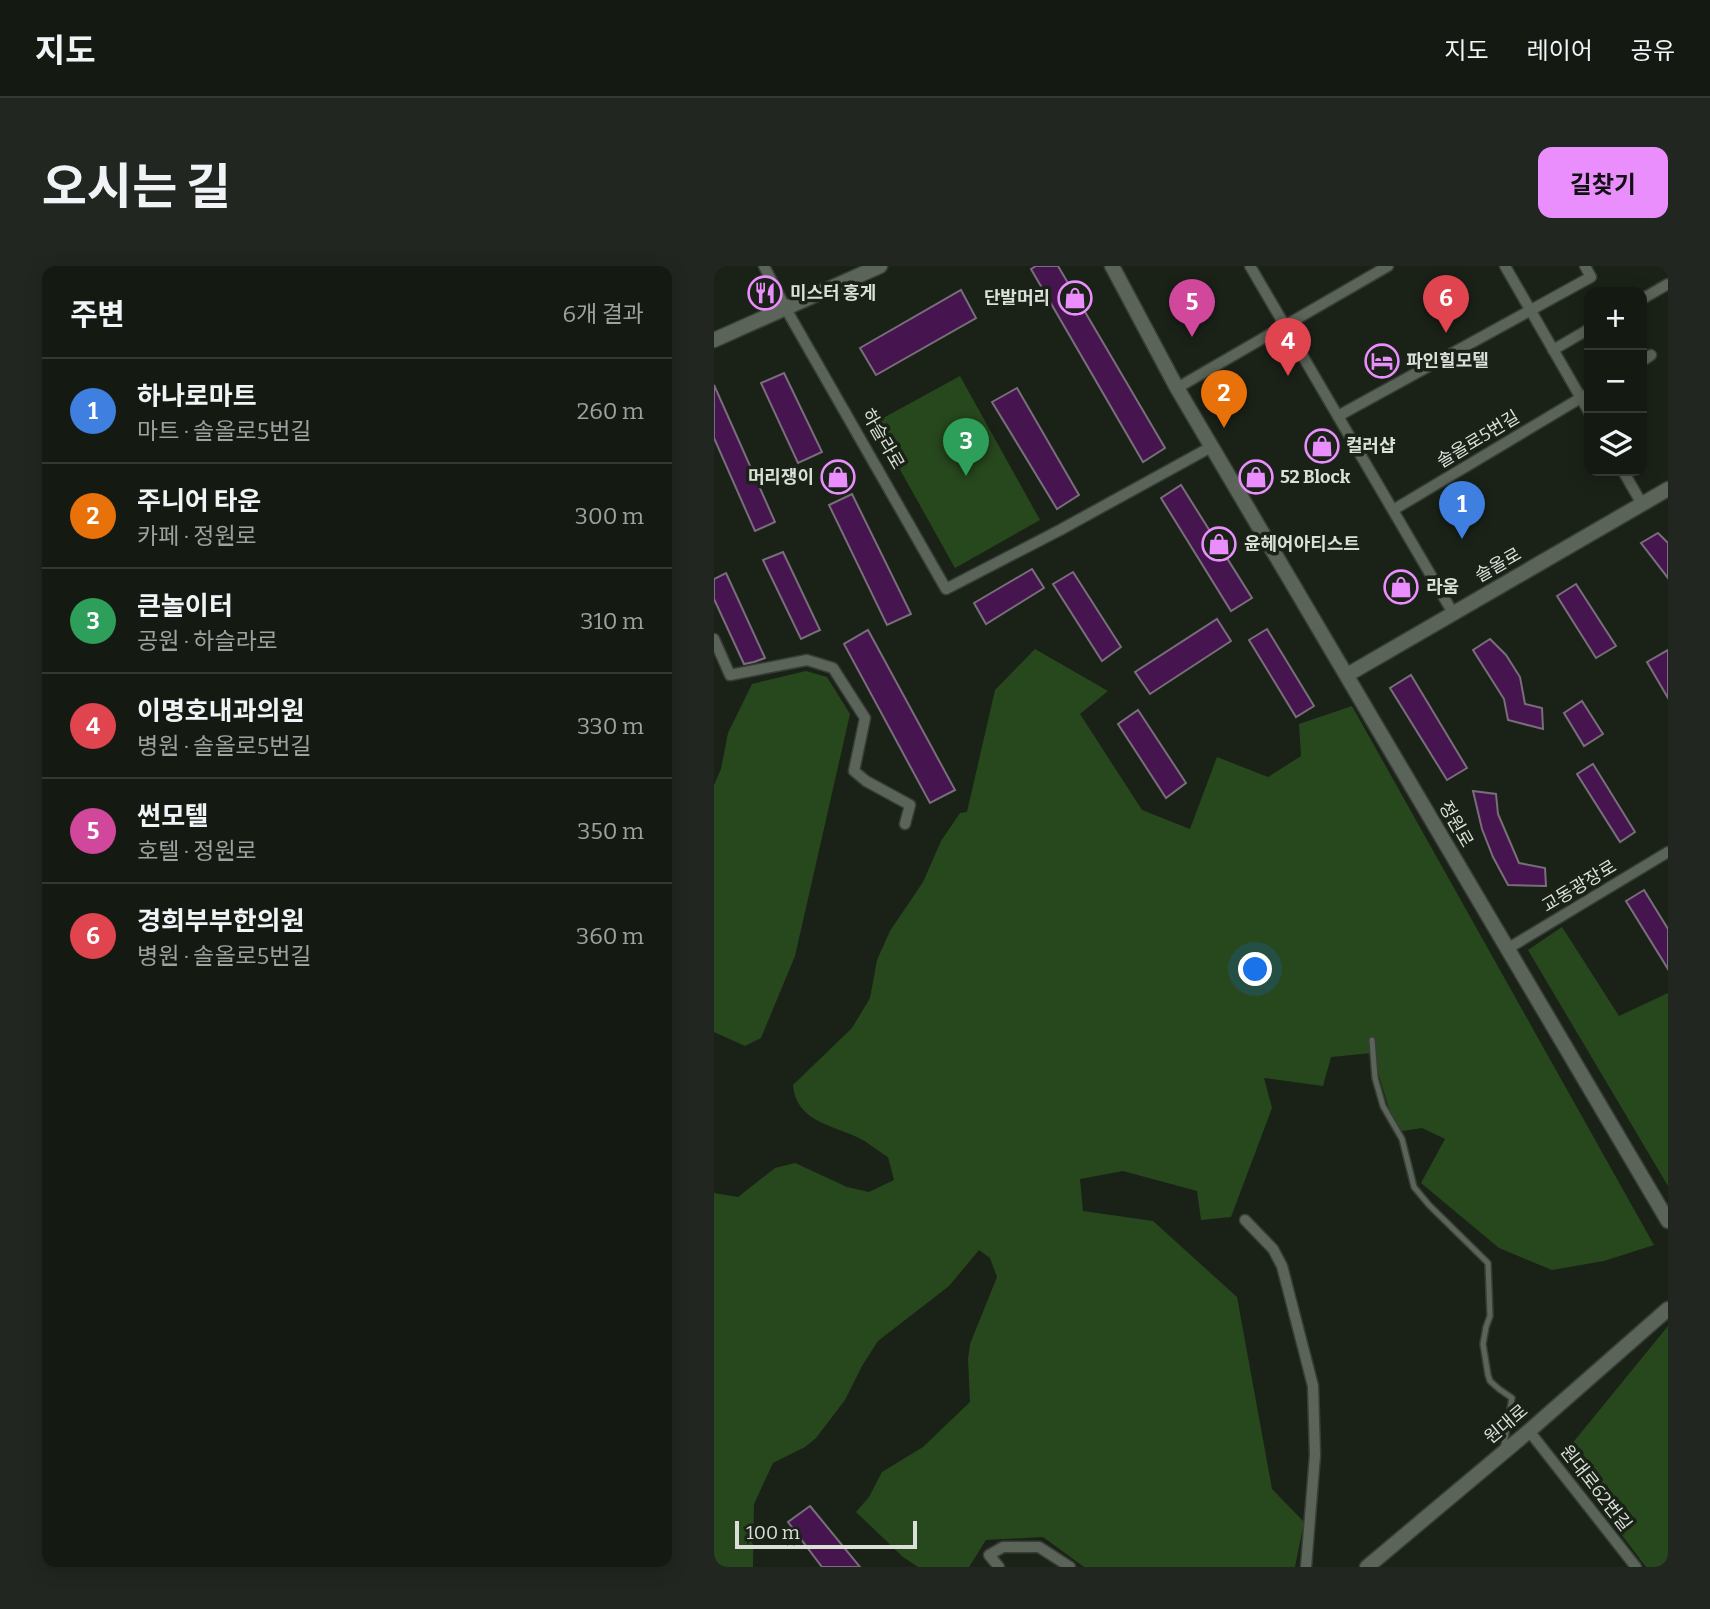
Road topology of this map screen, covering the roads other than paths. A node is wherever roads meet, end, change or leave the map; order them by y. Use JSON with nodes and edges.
{"nodes":[{"id":1,"x":764,"y":266,"type":"edge"},
{"id":2,"x":880,"y":266,"type":"edge"},
{"id":3,"x":1112,"y":266,"type":"edge"},
{"id":4,"x":1250,"y":266,"type":"edge"},
{"id":5,"x":1388,"y":266,"type":"edge"},
{"id":6,"x":1505,"y":266,"type":"edge"},
{"id":7,"x":1585,"y":266,"type":"edge"},
{"id":8,"x":1664,"y":287,"type":"edge"},
{"id":9,"x":1647,"y":296,"type":"edge"},
{"id":10,"x":786,"y":309,"type":"junction"},
{"id":11,"x":1530,"y":309,"type":"junction"},
{"id":12,"x":1285,"y":325,"type":"junction"},
{"id":13,"x":1584,"y":332,"type":"edge"},
{"id":14,"x":714,"y":340,"type":"edge"},
{"id":15,"x":1553,"y":350,"type":"junction"},
{"id":16,"x":1177,"y":388,"type":"junction"},
{"id":17,"x":1584,"y":394,"type":"edge"},
{"id":18,"x":1584,"y":396,"type":"edge"},
{"id":19,"x":1338,"y":416,"type":"junction"},
{"id":20,"x":1211,"y":447,"type":"junction"},
{"id":21,"x":1626,"y":476,"type":"edge"},
{"id":22,"x":1668,"y":489,"type":"edge"},
{"id":23,"x":1642,"y":504,"type":"junction"},
{"id":24,"x":1392,"y":510,"type":"junction"},
{"id":25,"x":1453,"y":614,"type":"junction"},
{"id":26,"x":714,"y":639,"type":"edge"},
{"id":27,"x":1347,"y":675,"type":"junction"},
{"id":28,"x":905,"y":824,"type":"dead end"},
{"id":29,"x":1668,"y":852,"type":"edge"},
{"id":30,"x":1507,"y":949,"type":"junction"},
{"id":31,"x":1372,"y":1040,"type":"dead end"},
{"id":32,"x":1245,"y":1220,"type":"dead end"},
{"id":33,"x":1668,"y":1221,"type":"edge"},
{"id":34,"x":1668,"y":1308,"type":"edge"},
{"id":35,"x":1529,"y":1431,"type":"junction"},
{"id":36,"x":1503,"y":1452,"type":"junction"},
{"id":37,"x":999,"y":1567,"type":"edge"},
{"id":38,"x":1070,"y":1567,"type":"edge"},
{"id":39,"x":1306,"y":1567,"type":"edge"},
{"id":40,"x":1367,"y":1567,"type":"edge"},
{"id":41,"x":1636,"y":1567,"type":"edge"}],
"edges":[{"from":1,"to":10,"type":"street","name":"하슬라로"},
{"from":2,"to":10,"type":"street"},
{"from":3,"to":16,"type":"street","name":"정원로"},
{"from":4,"to":12,"type":"street"},
{"from":5,"to":12,"type":"street"},
{"from":6,"to":11,"type":"street"},
{"from":7,"to":11,"type":"street"},
{"from":8,"to":9,"type":"street"},
{"from":10,"to":14,"type":"street"},
{"from":10,"to":20,"type":"street","name":"하슬라로"},
{"from":11,"to":15,"type":"street"},
{"from":11,"to":19,"type":"street"},
{"from":12,"to":16,"type":"street"},
{"from":12,"to":19,"type":"street"},
{"from":13,"to":15,"type":"street"},
{"from":15,"to":17,"type":"street"},
{"from":16,"to":20,"type":"street","name":"정원로"},
{"from":18,"to":24,"type":"street","name":"솔올로5번길"},
{"from":19,"to":24,"type":"street"},
{"from":20,"to":27,"type":"street","name":"정원로"},
{"from":21,"to":23,"type":"street"},
{"from":22,"to":23,"type":"street","name":"솔올로"},
{"from":23,"to":25,"type":"street","name":"솔올로"},
{"from":24,"to":25,"type":"street"},
{"from":25,"to":27,"type":"street","name":"솔올로"},
{"from":26,"to":28,"type":"street"},
{"from":27,"to":30,"type":"street","name":"정원로"},
{"from":29,"to":30,"type":"street","name":"교동광장로"},
{"from":30,"to":33,"type":"street","name":"정원로"},
{"from":31,"to":36,"type":"lane"},
{"from":32,"to":39,"type":"street"},
{"from":34,"to":35,"type":"street","name":"원대로"},
{"from":35,"to":36,"type":"street","name":"원대로"},
{"from":35,"to":41,"type":"street","name":"원대로62번길"},
{"from":36,"to":40,"type":"street","name":"원대로"},
{"from":37,"to":38,"type":"street"}]}
